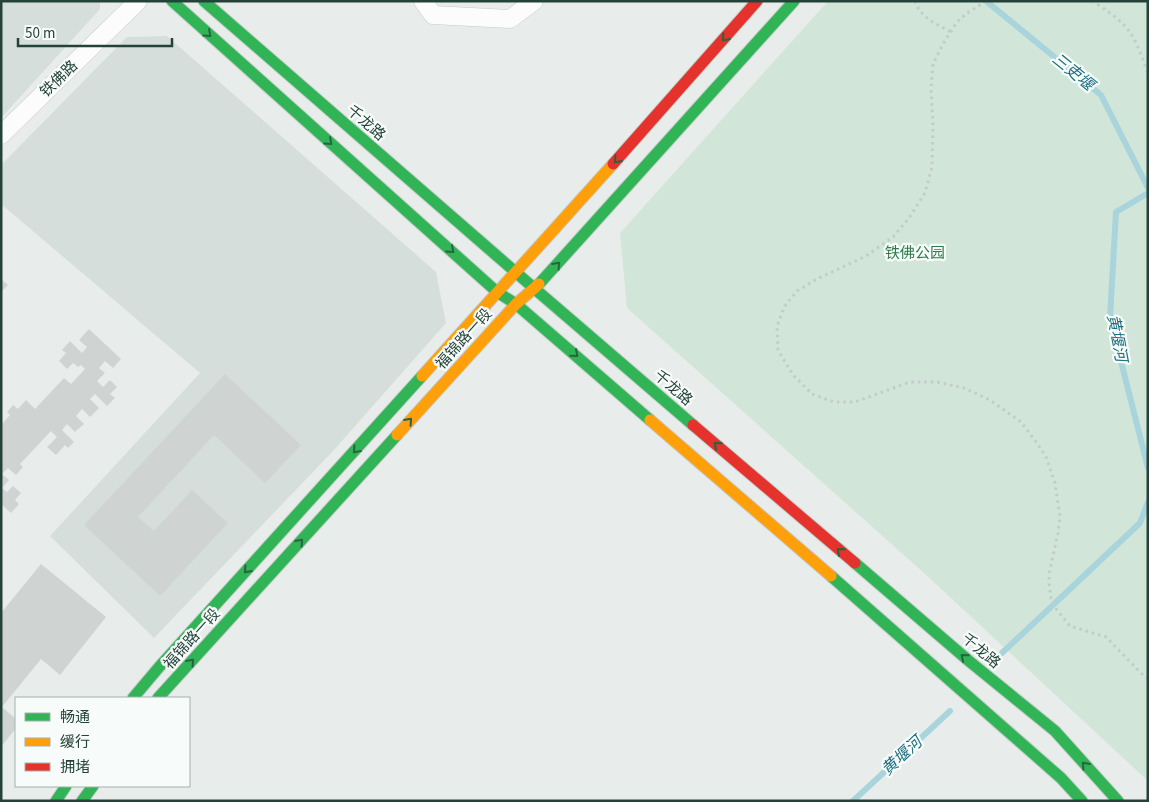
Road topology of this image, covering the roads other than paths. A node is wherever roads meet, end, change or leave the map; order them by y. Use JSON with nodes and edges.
{"nodes":[{"id":1,"x":138,"y":1,"type":"edge"},
{"id":2,"x":172,"y":1,"type":"edge"},
{"id":3,"x":204,"y":1,"type":"edge"},
{"id":4,"x":534,"y":1,"type":"edge"},
{"id":5,"x":757,"y":1,"type":"edge"},
{"id":6,"x":794,"y":1,"type":"edge"},
{"id":7,"x":431,"y":6,"type":"edge"},
{"id":8,"x":1,"y":135,"type":"edge"},
{"id":9,"x":515,"y":272,"type":"junction"},
{"id":10,"x":535,"y":289,"type":"junction"},
{"id":11,"x":498,"y":292,"type":"junction"},
{"id":12,"x":516,"y":304,"type":"junction"},
{"id":13,"x":134,"y":697,"type":"edge"},
{"id":14,"x":159,"y":697,"type":"edge"},
{"id":15,"x":65,"y":787,"type":"edge"},
{"id":16,"x":92,"y":787,"type":"edge"},
{"id":17,"x":56,"y":801,"type":"edge"},
{"id":18,"x":82,"y":801,"type":"edge"},
{"id":19,"x":1082,"y":801,"type":"edge"},
{"id":20,"x":1118,"y":801,"type":"edge"}],
"edges":[{"from":1,"to":8,"type":"street","name":"铁佛路"},
{"from":2,"to":11,"type":"street","one_way":true},
{"from":3,"to":9,"type":"street","name":"千龙路"},
{"from":4,"to":7,"type":"street"},
{"from":5,"to":9,"type":"street","name":"福锦路一段","one_way":true},
{"from":10,"to":6,"type":"street","name":"福锦路一段","one_way":true},
{"from":9,"to":10,"type":"street","name":"千龙路"},
{"from":9,"to":11,"type":"street","name":"福锦路一段"},
{"from":10,"to":12,"type":"street","name":"福锦路一段"},
{"from":20,"to":10,"type":"street","name":"千龙路","one_way":true},
{"from":11,"to":12,"type":"street"},
{"from":11,"to":13,"type":"street","name":"福锦路一段","one_way":true},
{"from":14,"to":12,"type":"street","name":"福锦路一段","one_way":true},
{"from":12,"to":19,"type":"street","one_way":true},
{"from":15,"to":17,"type":"street"},
{"from":16,"to":18,"type":"street"}]}
